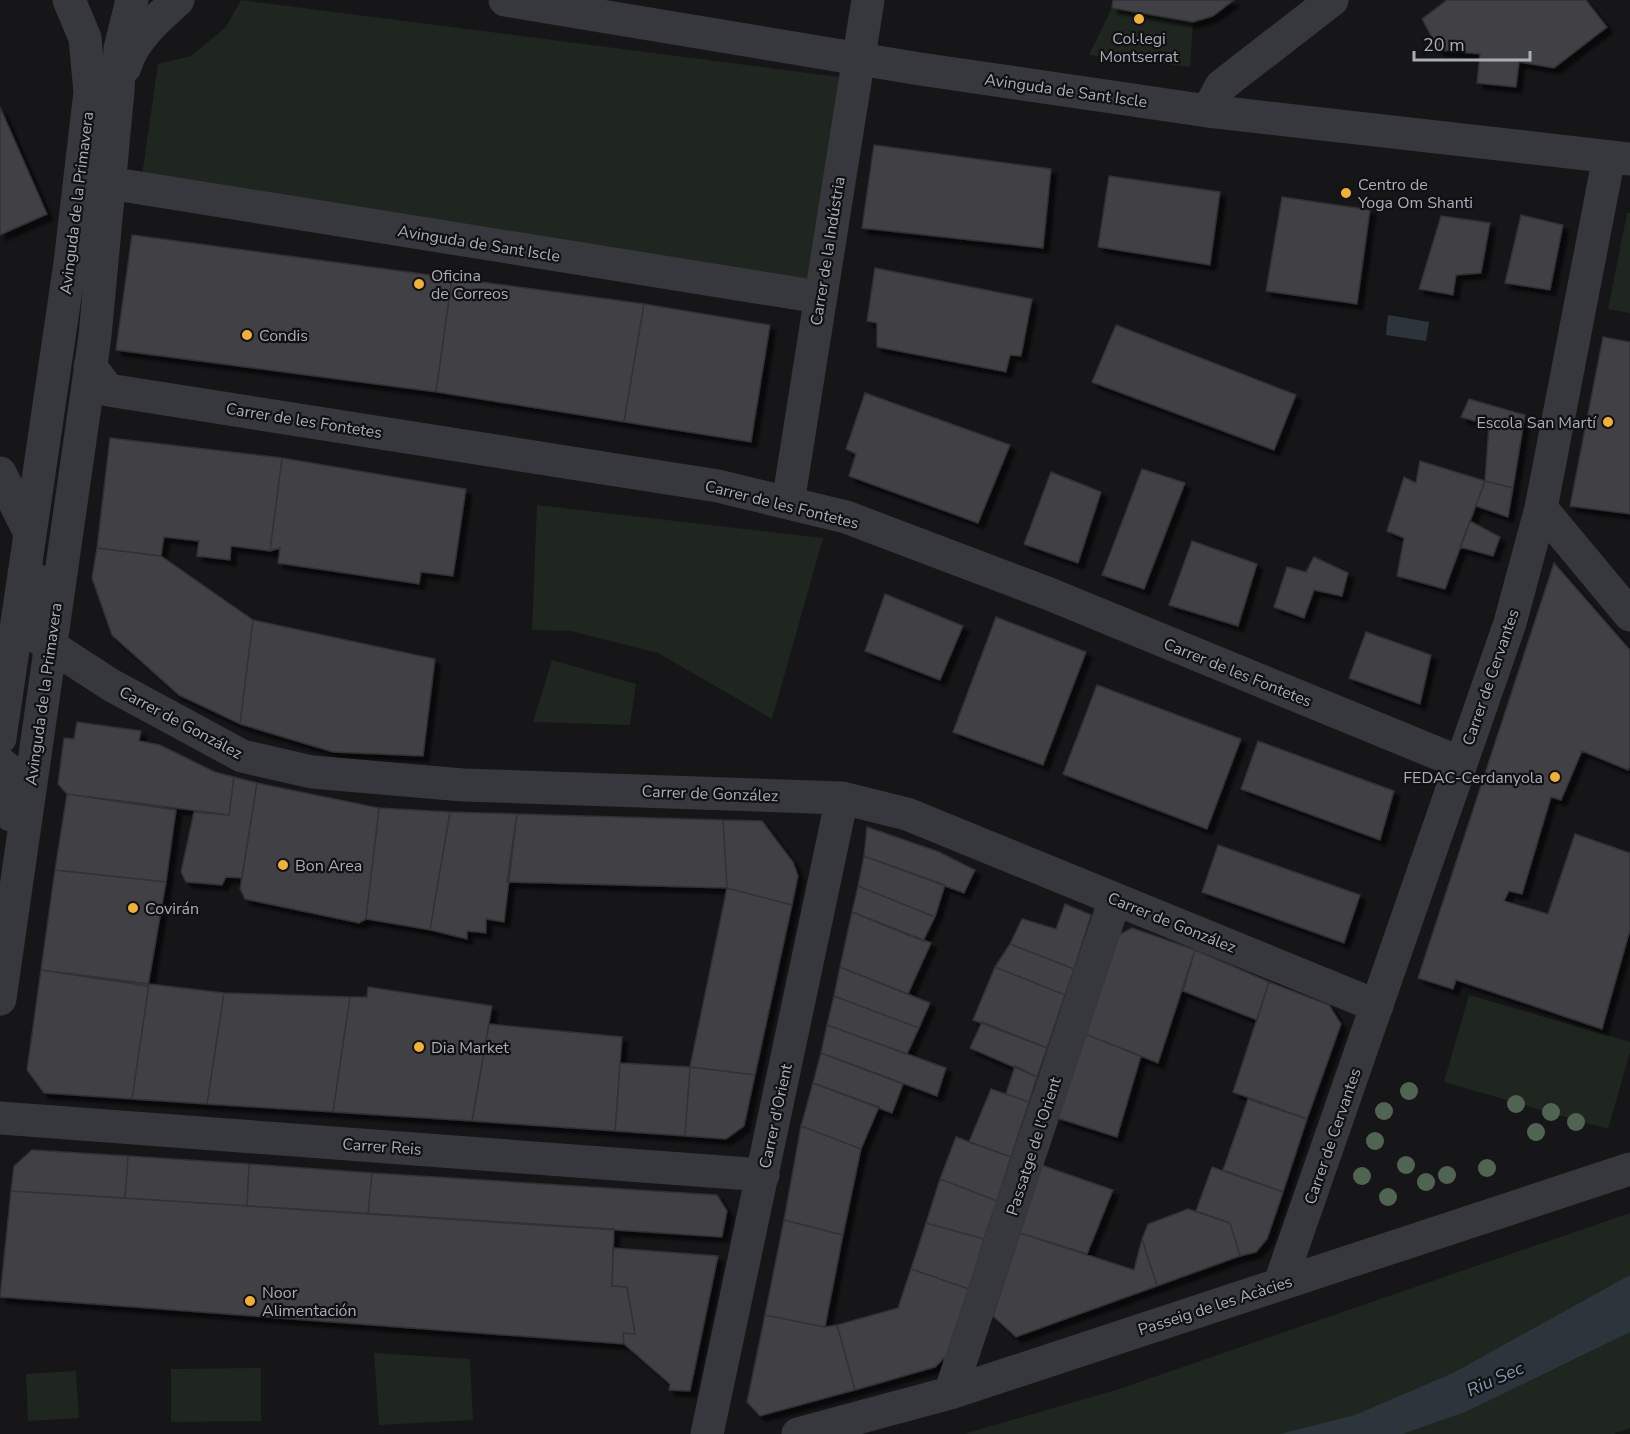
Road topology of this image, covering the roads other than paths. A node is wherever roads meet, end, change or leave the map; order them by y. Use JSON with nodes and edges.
{"nodes":[{"id":1,"x":69,"y":0,"type":"edge"},
{"id":2,"x":132,"y":0,"type":"edge"},
{"id":3,"x":178,"y":0,"type":"edge"},
{"id":4,"x":505,"y":0,"type":"edge"},
{"id":5,"x":868,"y":0,"type":"edge"},
{"id":6,"x":1332,"y":0,"type":"edge"},
{"id":7,"x":858,"y":59,"type":"junction"},
{"id":8,"x":118,"y":92,"type":"junction"},
{"id":9,"x":1208,"y":111,"type":"junction"},
{"id":10,"x":1620,"y":158,"type":"edge"},
{"id":11,"x":125,"y":186,"type":"junction"},
{"id":12,"x":819,"y":297,"type":"junction"},
{"id":13,"x":104,"y":390,"type":"junction"},
{"id":14,"x":0,"y":473,"type":"edge"},
{"id":15,"x":788,"y":503,"type":"junction"},
{"id":16,"x":1541,"y":508,"type":"junction"},
{"id":17,"x":31,"y":523,"type":"junction"},
{"id":18,"x":24,"y":574,"type":"junction"},
{"id":19,"x":1630,"y":615,"type":"edge"},
{"id":20,"x":45,"y":660,"type":"junction"},
{"id":21,"x":111,"y":685,"type":"junction"},
{"id":22,"x":1,"y":719,"type":"edge"},
{"id":23,"x":0,"y":753,"type":"edge"},
{"id":24,"x":0,"y":763,"type":"edge"},
{"id":25,"x":1461,"y":763,"type":"junction"},
{"id":26,"x":842,"y":798,"type":"junction"},
{"id":27,"x":0,"y":894,"type":"edge"},
{"id":28,"x":1115,"y":899,"type":"junction"},
{"id":29,"x":1,"y":981,"type":"edge"},
{"id":30,"x":1377,"y":1006,"type":"junction"},
{"id":31,"x":0,"y":1118,"type":"edge"},
{"id":32,"x":1630,"y":1169,"type":"edge"},
{"id":33,"x":763,"y":1175,"type":"junction"},
{"id":34,"x":1281,"y":1284,"type":"junction"},
{"id":35,"x":950,"y":1392,"type":"junction"},
{"id":36,"x":706,"y":1434,"type":"edge"},
{"id":37,"x":798,"y":1434,"type":"edge"}],
"edges":[{"from":1,"to":17,"type":"street","name":"Avinguda de la Primavera"},
{"from":2,"to":8,"type":"street","name":"Avinguda de la Primavera"},
{"from":3,"to":8,"type":"street","name":"Avinguda de la Primavera"},
{"from":4,"to":7,"type":"street","name":"Avinguda de Sant Iscle"},
{"from":5,"to":7,"type":"street","name":"Carrer de la Indústria"},
{"from":6,"to":9,"type":"street"},
{"from":7,"to":9,"type":"street","name":"Avinguda de Sant Iscle"},
{"from":7,"to":12,"type":"street","name":"Carrer de la Indústria"},
{"from":8,"to":11,"type":"street","name":"Avinguda de la Primavera"},
{"from":9,"to":10,"type":"street","name":"Avinguda de Sant Iscle"},
{"from":10,"to":16,"type":"street","name":"Carrer de Cervantes"},
{"from":11,"to":12,"type":"street","name":"Avinguda de Sant Iscle"},
{"from":11,"to":13,"type":"street","name":"Avinguda de la Primavera"},
{"from":12,"to":15,"type":"street","name":"Carrer de la Indústria"},
{"from":13,"to":15,"type":"street","name":"Carrer de les Fontetes"},
{"from":13,"to":17,"type":"street","name":"Avinguda de la Primavera"},
{"from":13,"to":20,"type":"street","name":"Avinguda de la Primavera"},
{"from":14,"to":17,"type":"street"},
{"from":15,"to":25,"type":"street","name":"Carrer de les Fontetes"},
{"from":16,"to":19,"type":"street"},
{"from":16,"to":25,"type":"street","name":"Carrer de Cervantes"},
{"from":17,"to":18,"type":"street","name":"Avinguda de la Primavera"},
{"from":18,"to":20,"type":"street","name":"Avinguda de la Primavera"},
{"from":18,"to":22,"type":"street","name":"Avinguda de la Primavera"},
{"from":20,"to":21,"type":"street","name":"Carrer de González"},
{"from":20,"to":21,"type":"street"},
{"from":20,"to":23,"type":"street"},
{"from":20,"to":29,"type":"street","name":"Avinguda de la Primavera"},
{"from":21,"to":26,"type":"street","name":"Carrer de González"},
{"from":24,"to":27,"type":"street","name":"Avinguda de la Primavera"},
{"from":25,"to":30,"type":"street","name":"Carrer de Cervantes"},
{"from":26,"to":28,"type":"street","name":"Carrer de González"},
{"from":26,"to":33,"type":"street","name":"Carrer d'Orient"},
{"from":28,"to":30,"type":"street","name":"Carrer de González"},
{"from":28,"to":35,"type":"street","name":"Passatge de l'Orient"},
{"from":30,"to":34,"type":"street","name":"Carrer de Cervantes"},
{"from":31,"to":33,"type":"street","name":"Carrer Reis"},
{"from":32,"to":34,"type":"street","name":"Passeig de les Acàcies"},
{"from":33,"to":36,"type":"street","name":"Carrer d'Orient"},
{"from":34,"to":35,"type":"street","name":"Passeig de les Acàcies"},
{"from":35,"to":37,"type":"street","name":"Passeig de les Acàcies"}]}
